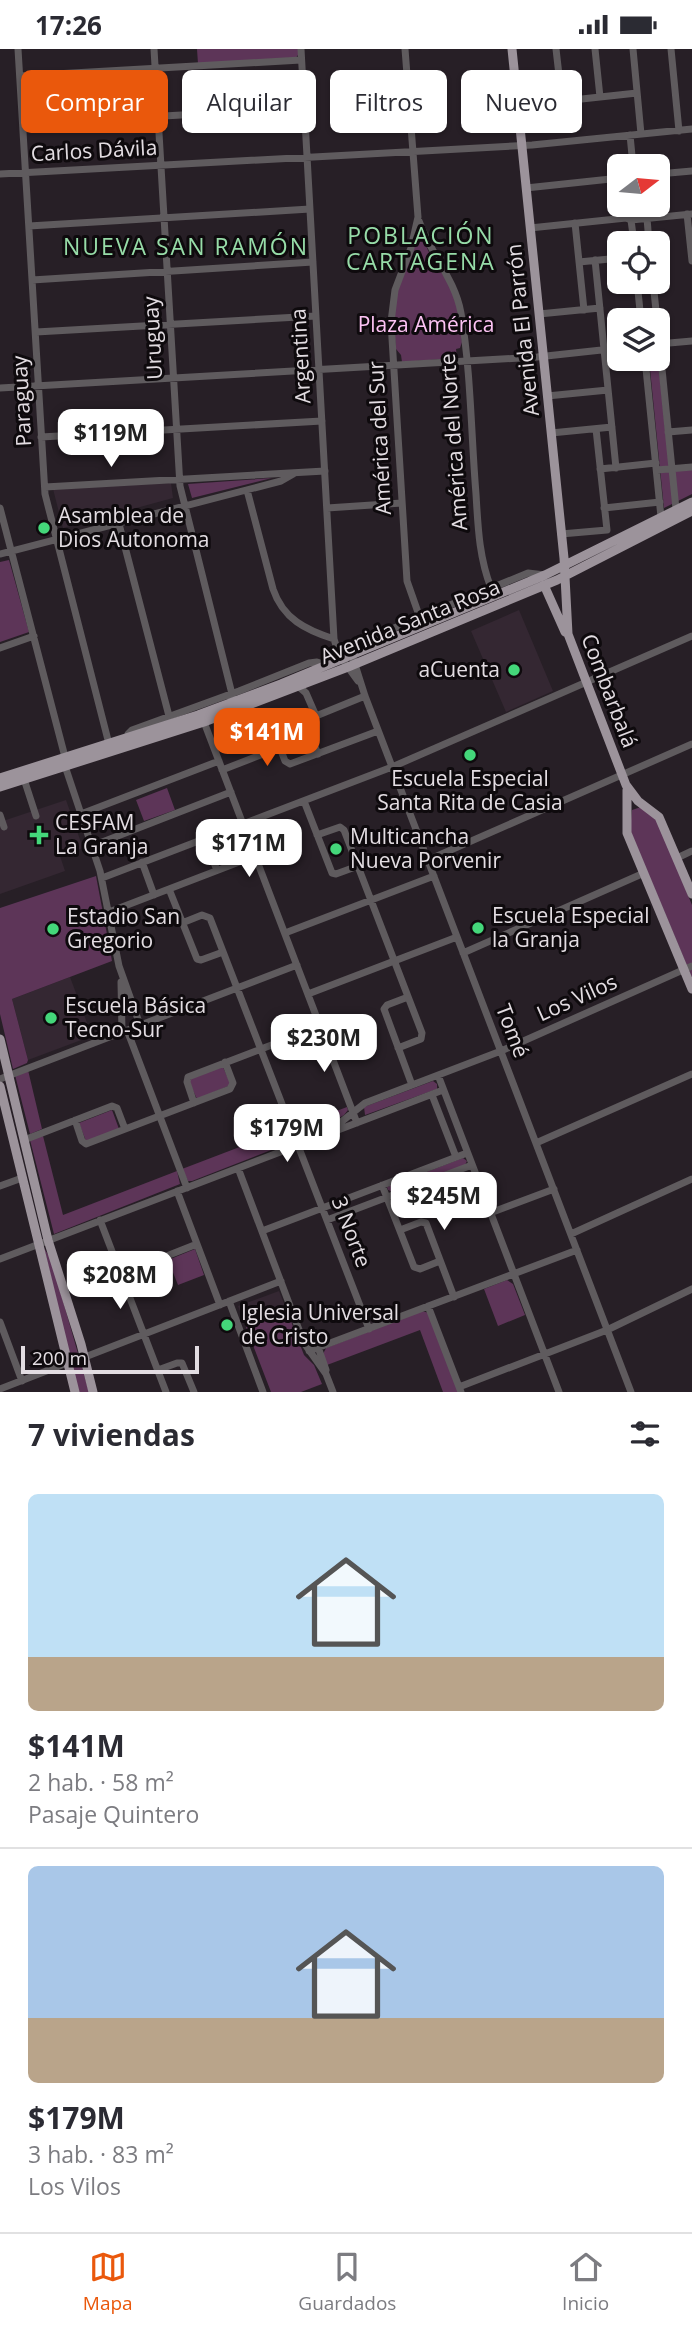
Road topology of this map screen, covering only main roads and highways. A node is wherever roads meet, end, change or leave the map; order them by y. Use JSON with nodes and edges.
{"nodes":[{"id":1,"x":512,"y":49,"type":"edge"},
{"id":2,"x":692,"y":502,"type":"edge"},
{"id":3,"x":692,"y":511,"type":"edge"},
{"id":4,"x":565,"y":571,"type":"junction"},
{"id":5,"x":545,"y":580,"type":"junction"},
{"id":6,"x":566,"y":598,"type":"junction"},
{"id":7,"x":550,"y":599,"type":"junction"},
{"id":8,"x":570,"y":643,"type":"junction"},
{"id":9,"x":351,"y":659,"type":"junction"},
{"id":10,"x":233,"y":698,"type":"junction"},
{"id":11,"x":231,"y":712,"type":"junction"},
{"id":12,"x":130,"y":742,"type":"junction"},
{"id":13,"x":65,"y":762,"type":"junction"},
{"id":14,"x":0,"y":778,"type":"edge"},
{"id":15,"x":626,"y":785,"type":"junction"},
{"id":16,"x":0,"y":787,"type":"edge"},
{"id":17,"x":643,"y":804,"type":"junction"},
{"id":18,"x":627,"y":812,"type":"junction"},
{"id":19,"x":692,"y":894,"type":"edge"},
{"id":20,"x":688,"y":968,"type":"edge"},
{"id":21,"x":692,"y":989,"type":"edge"},
{"id":22,"x":0,"y":1039,"type":"edge"},
{"id":23,"x":2,"y":1060,"type":"edge"},
{"id":24,"x":4,"y":1077,"type":"edge"},
{"id":25,"x":0,"y":1086,"type":"edge"},
{"id":26,"x":5,"y":1127,"type":"edge"},
{"id":27,"x":75,"y":1392,"type":"edge"},
{"id":28,"x":93,"y":1392,"type":"edge"}],
"edges":[{"from":1,"to":4,"type":"main road","name":"Avenida El Parrón"},
{"from":2,"to":4,"type":"main road","name":"Avenida Santa Rosa"},
{"from":3,"to":4,"type":"main road","name":"Avenida Santa Rosa"},
{"from":4,"to":5,"type":"main road","name":"Avenida Santa Rosa"},
{"from":4,"to":6,"type":"main road","name":"Combarbalá"},
{"from":5,"to":7,"type":"main road"},
{"from":5,"to":9,"type":"main road","name":"Avenida Santa Rosa"},
{"from":6,"to":7,"type":"main road"},
{"from":6,"to":8,"type":"main road","name":"Combarbalá"},
{"from":7,"to":8,"type":"main road"},
{"from":8,"to":15,"type":"main road","name":"Combarbalá"},
{"from":9,"to":10,"type":"main road","name":"Avenida Santa Rosa"},
{"from":9,"to":11,"type":"main road","name":"Avenida Santa Rosa"},
{"from":10,"to":11,"type":"main road"},
{"from":10,"to":12,"type":"main road","name":"Avenida Santa Rosa"},
{"from":11,"to":12,"type":"main road","name":"Avenida Santa Rosa"},
{"from":12,"to":13,"type":"main road","name":"Avenida Santa Rosa"},
{"from":12,"to":13,"type":"main road","name":"Avenida Santa Rosa"},
{"from":13,"to":14,"type":"main road","name":"Avenida Santa Rosa"},
{"from":13,"to":16,"type":"main road","name":"Avenida Santa Rosa"},
{"from":15,"to":17,"type":"main road","name":"Combarbalá"},
{"from":15,"to":18,"type":"main road","name":"Combarbalá"},
{"from":17,"to":18,"type":"main road"},
{"from":17,"to":19,"type":"main road","name":"Combarbalá"},
{"from":18,"to":20,"type":"main road","name":"Combarbalá"},
{"from":20,"to":21,"type":"main road","name":"Combarbalá"},
{"from":22,"to":23,"type":"main road"},
{"from":23,"to":24,"type":"main road"},
{"from":24,"to":28,"type":"main road"},
{"from":25,"to":26,"type":"main road"},
{"from":26,"to":27,"type":"main road"}]}
